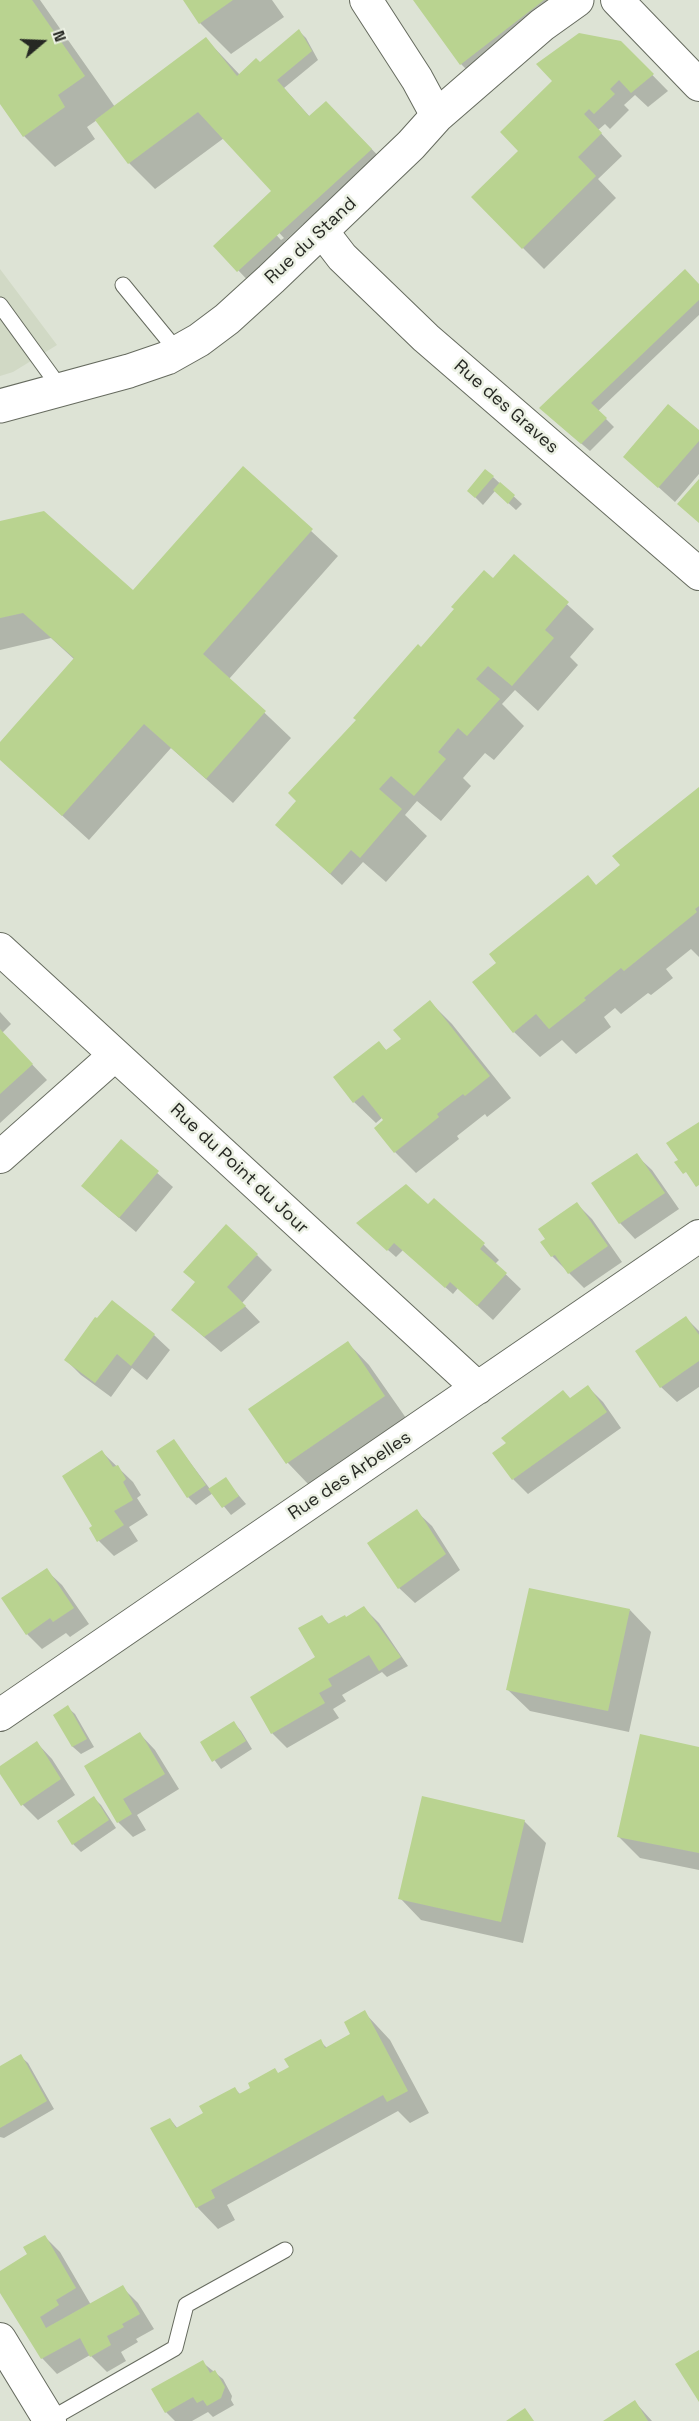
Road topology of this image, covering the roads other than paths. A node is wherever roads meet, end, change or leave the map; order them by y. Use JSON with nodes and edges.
{"nodes":[{"id":1,"x":366,"y":0,"type":"edge"},
{"id":2,"x":577,"y":0,"type":"edge"},
{"id":3,"x":617,"y":0,"type":"edge"},
{"id":4,"x":699,"y":85,"type":"edge"},
{"id":5,"x":437,"y":116,"type":"junction"},
{"id":6,"x":322,"y":231,"type":"junction"},
{"id":7,"x":123,"y":285,"type":"dead end"},
{"id":8,"x":0,"y":305,"type":"edge"},
{"id":9,"x":178,"y":352,"type":"junction"},
{"id":10,"x":61,"y":389,"type":"junction"},
{"id":11,"x":0,"y":406,"type":"edge"},
{"id":12,"x":699,"y":574,"type":"edge"},
{"id":13,"x":0,"y":949,"type":"edge"},
{"id":14,"x":115,"y":1055,"type":"junction"},
{"id":15,"x":0,"y":1156,"type":"edge"},
{"id":16,"x":699,"y":1236,"type":"edge"},
{"id":17,"x":478,"y":1388,"type":"junction"},
{"id":18,"x":0,"y":1715,"type":"edge"},
{"id":19,"x":285,"y":2250,"type":"dead end"},
{"id":20,"x":0,"y":2339,"type":"edge"},
{"id":21,"x":50,"y":2420,"type":"edge"}],
"edges":[{"from":1,"to":5,"type":"street"},
{"from":2,"to":5,"type":"street","name":"Rue du Stand"},
{"from":3,"to":4,"type":"street"},
{"from":5,"to":6,"type":"street","name":"Rue du Stand"},
{"from":6,"to":9,"type":"street","name":"Rue du Stand"},
{"from":6,"to":12,"type":"street","name":"Rue des Graves"},
{"from":7,"to":9,"type":"lane"},
{"from":8,"to":10,"type":"lane"},
{"from":9,"to":10,"type":"street","name":"Rue du Stand"},
{"from":10,"to":11,"type":"street","name":"Rue du Stand"},
{"from":13,"to":14,"type":"street","name":"Rue du Point du Jour"},
{"from":14,"to":15,"type":"street"},
{"from":14,"to":17,"type":"street","name":"Rue du Point du Jour"},
{"from":16,"to":17,"type":"street","name":"Rue des Arbelles"},
{"from":17,"to":18,"type":"street","name":"Rue des Arbelles"},
{"from":19,"to":21,"type":"lane"},
{"from":20,"to":21,"type":"street"}]}
